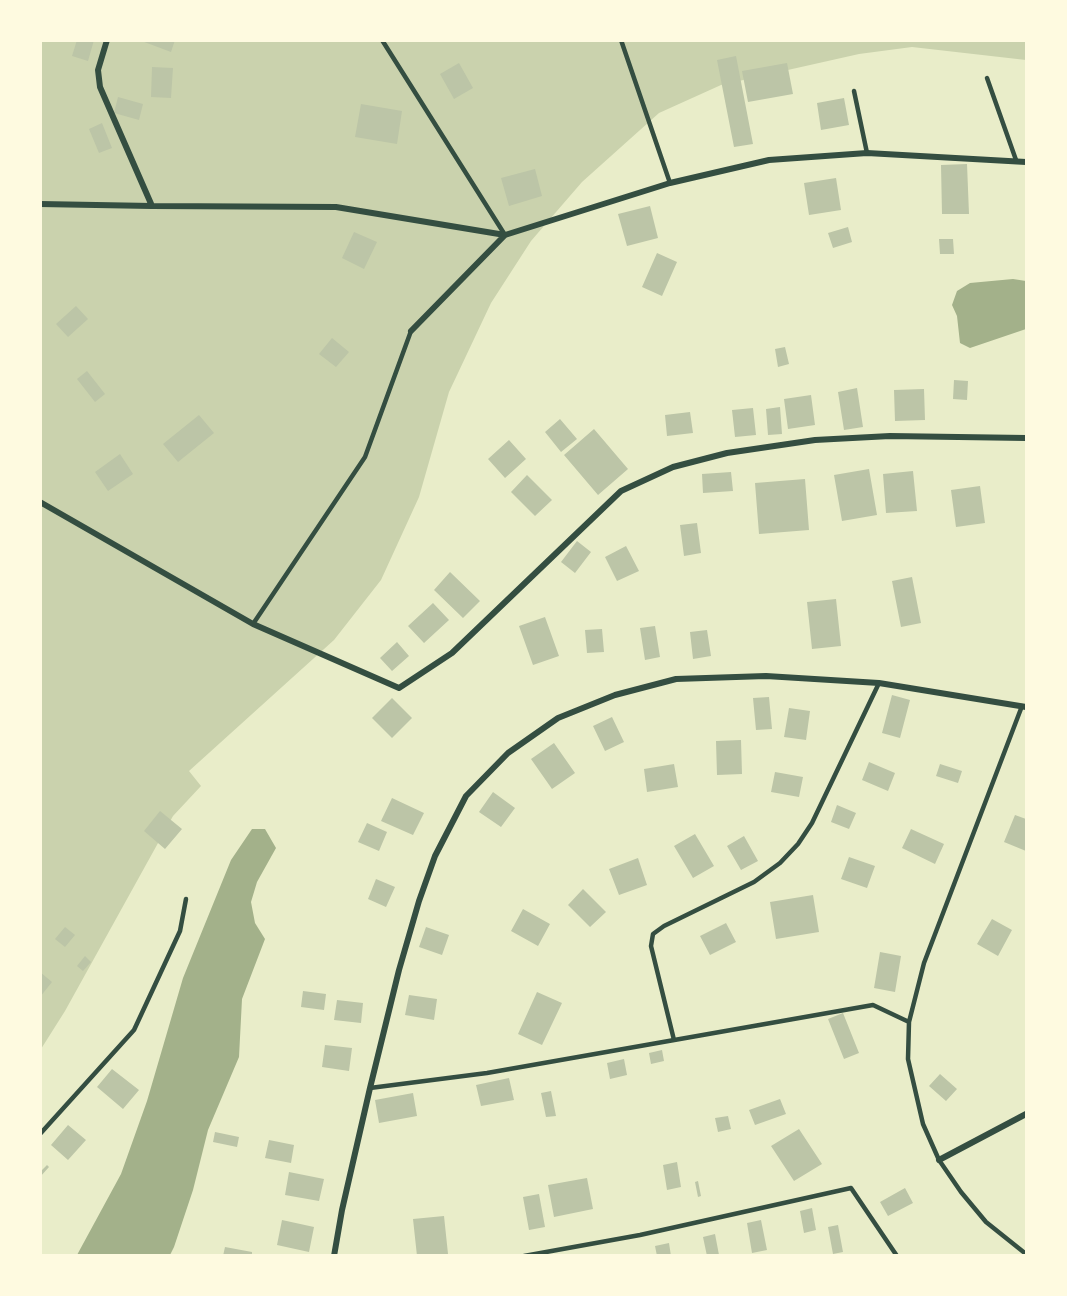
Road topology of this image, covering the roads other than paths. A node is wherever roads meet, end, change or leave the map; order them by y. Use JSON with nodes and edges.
{"nodes":[{"id":1,"x":106,"y":40,"type":"edge"},
{"id":2,"x":382,"y":40,"type":"edge"},
{"id":3,"x":621,"y":40,"type":"edge"},
{"id":4,"x":987,"y":78,"type":"dead end"},
{"id":5,"x":854,"y":91,"type":"dead end"},
{"id":6,"x":867,"y":153,"type":"junction"},
{"id":7,"x":1016,"y":160,"type":"junction"},
{"id":8,"x":1026,"y":162,"type":"edge"},
{"id":9,"x":670,"y":183,"type":"junction"},
{"id":10,"x":40,"y":204,"type":"edge"},
{"id":11,"x":152,"y":206,"type":"junction"},
{"id":12,"x":505,"y":235,"type":"junction"},
{"id":13,"x":411,"y":332,"type":"joint"},
{"id":14,"x":1026,"y":438,"type":"edge"},
{"id":15,"x":40,"y":502,"type":"edge"},
{"id":16,"x":253,"y":624,"type":"junction"},
{"id":17,"x":879,"y":683,"type":"junction"},
{"id":18,"x":1024,"y":707,"type":"edge"},
{"id":19,"x":186,"y":899,"type":"dead end"},
{"id":20,"x":909,"y":1022,"type":"junction"},
{"id":21,"x":674,"y":1040,"type":"junction"},
{"id":22,"x":370,"y":1088,"type":"junction"},
{"id":23,"x":1026,"y":1114,"type":"edge"},
{"id":24,"x":40,"y":1134,"type":"edge"},
{"id":25,"x":939,"y":1160,"type":"junction"},
{"id":26,"x":1026,"y":1254,"type":"edge"},
{"id":27,"x":334,"y":1256,"type":"edge"},
{"id":28,"x":524,"y":1256,"type":"edge"},
{"id":29,"x":897,"y":1256,"type":"edge"}],
"edges":[{"from":1,"to":11,"type":"street"},
{"from":2,"to":12,"type":"lane"},
{"from":3,"to":9,"type":"lane"},
{"from":4,"to":7,"type":"lane"},
{"from":5,"to":6,"type":"lane"},
{"from":6,"to":7,"type":"street"},
{"from":6,"to":9,"type":"street"},
{"from":7,"to":8,"type":"street"},
{"from":9,"to":12,"type":"street"},
{"from":10,"to":11,"type":"street"},
{"from":11,"to":12,"type":"street"},
{"from":12,"to":13,"type":"street"},
{"from":13,"to":16,"type":"lane"},
{"from":14,"to":16,"type":"street"},
{"from":15,"to":16,"type":"street"},
{"from":17,"to":18,"type":"street"},
{"from":17,"to":21,"type":"lane"},
{"from":17,"to":22,"type":"street"},
{"from":18,"to":20,"type":"lane"},
{"from":19,"to":24,"type":"lane"},
{"from":20,"to":21,"type":"lane"},
{"from":20,"to":25,"type":"lane"},
{"from":21,"to":22,"type":"lane"},
{"from":22,"to":27,"type":"street"},
{"from":23,"to":25,"type":"street"},
{"from":25,"to":26,"type":"lane"},
{"from":28,"to":29,"type":"lane"}]}
